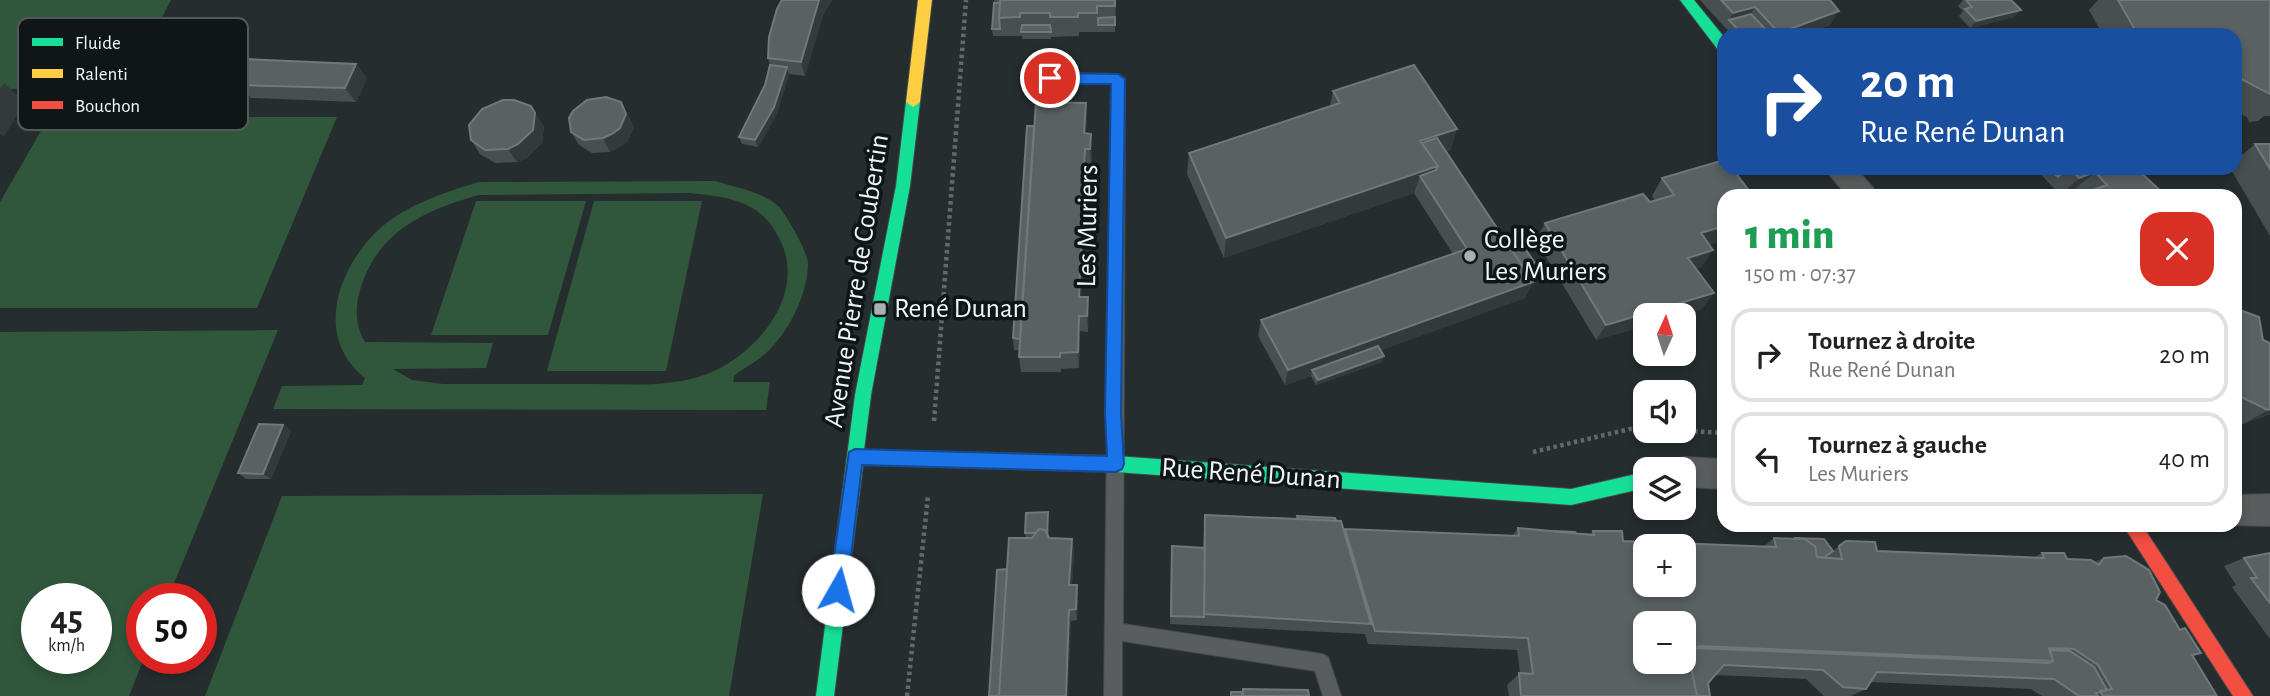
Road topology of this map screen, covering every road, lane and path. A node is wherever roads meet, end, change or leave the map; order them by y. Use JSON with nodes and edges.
{"nodes":[{"id":1,"x":925,"y":0,"type":"edge"},
{"id":2,"x":966,"y":0,"type":"edge"},
{"id":3,"x":1687,"y":0,"type":"edge"},
{"id":4,"x":1717,"y":38,"type":"edge"},
{"id":5,"x":1028,"y":78,"type":"dead end"},
{"id":6,"x":1845,"y":175,"type":"edge"},
{"id":7,"x":1858,"y":189,"type":"edge"},
{"id":8,"x":934,"y":431,"type":"dead end"},
{"id":9,"x":1696,"y":431,"type":"edge"},
{"id":10,"x":1717,"y":433,"type":"edge"},
{"id":11,"x":855,"y":457,"type":"junction"},
{"id":12,"x":1116,"y":464,"type":"junction"},
{"id":13,"x":1696,"y":473,"type":"edge"},
{"id":14,"x":1717,"y":474,"type":"edge"},
{"id":15,"x":1633,"y":483,"type":"edge"},
{"id":16,"x":929,"y":488,"type":"dead end"},
{"id":17,"x":2242,"y":510,"type":"edge"},
{"id":18,"x":2270,"y":510,"type":"edge"},
{"id":19,"x":2137,"y":532,"type":"edge"},
{"id":20,"x":1114,"y":624,"type":"junction"},
{"id":21,"x":825,"y":696,"type":"edge"},
{"id":22,"x":907,"y":696,"type":"edge"},
{"id":23,"x":1113,"y":696,"type":"edge"},
{"id":24,"x":1332,"y":696,"type":"edge"},
{"id":25,"x":2244,"y":696,"type":"edge"}],
"edges":[{"from":1,"to":11,"type":"street","name":"Avenue Pierre de Coubertin"},
{"from":2,"to":8,"type":"path"},
{"from":3,"to":4,"type":"street"},
{"from":5,"to":12,"type":"lane","name":"Les Muriers"},
{"from":6,"to":7,"type":"street"},
{"from":9,"to":10,"type":"path"},
{"from":11,"to":12,"type":"street","name":"Rue René Dunan"},
{"from":11,"to":21,"type":"street","name":"Avenue Pierre de Coubertin"},
{"from":12,"to":15,"type":"street","name":"Rue René Dunan"},
{"from":12,"to":20,"type":"lane"},
{"from":13,"to":14,"type":"street"},
{"from":16,"to":22,"type":"path"},
{"from":17,"to":18,"type":"street"},
{"from":19,"to":25,"type":"street"},
{"from":20,"to":23,"type":"lane"},
{"from":20,"to":24,"type":"lane"}]}
